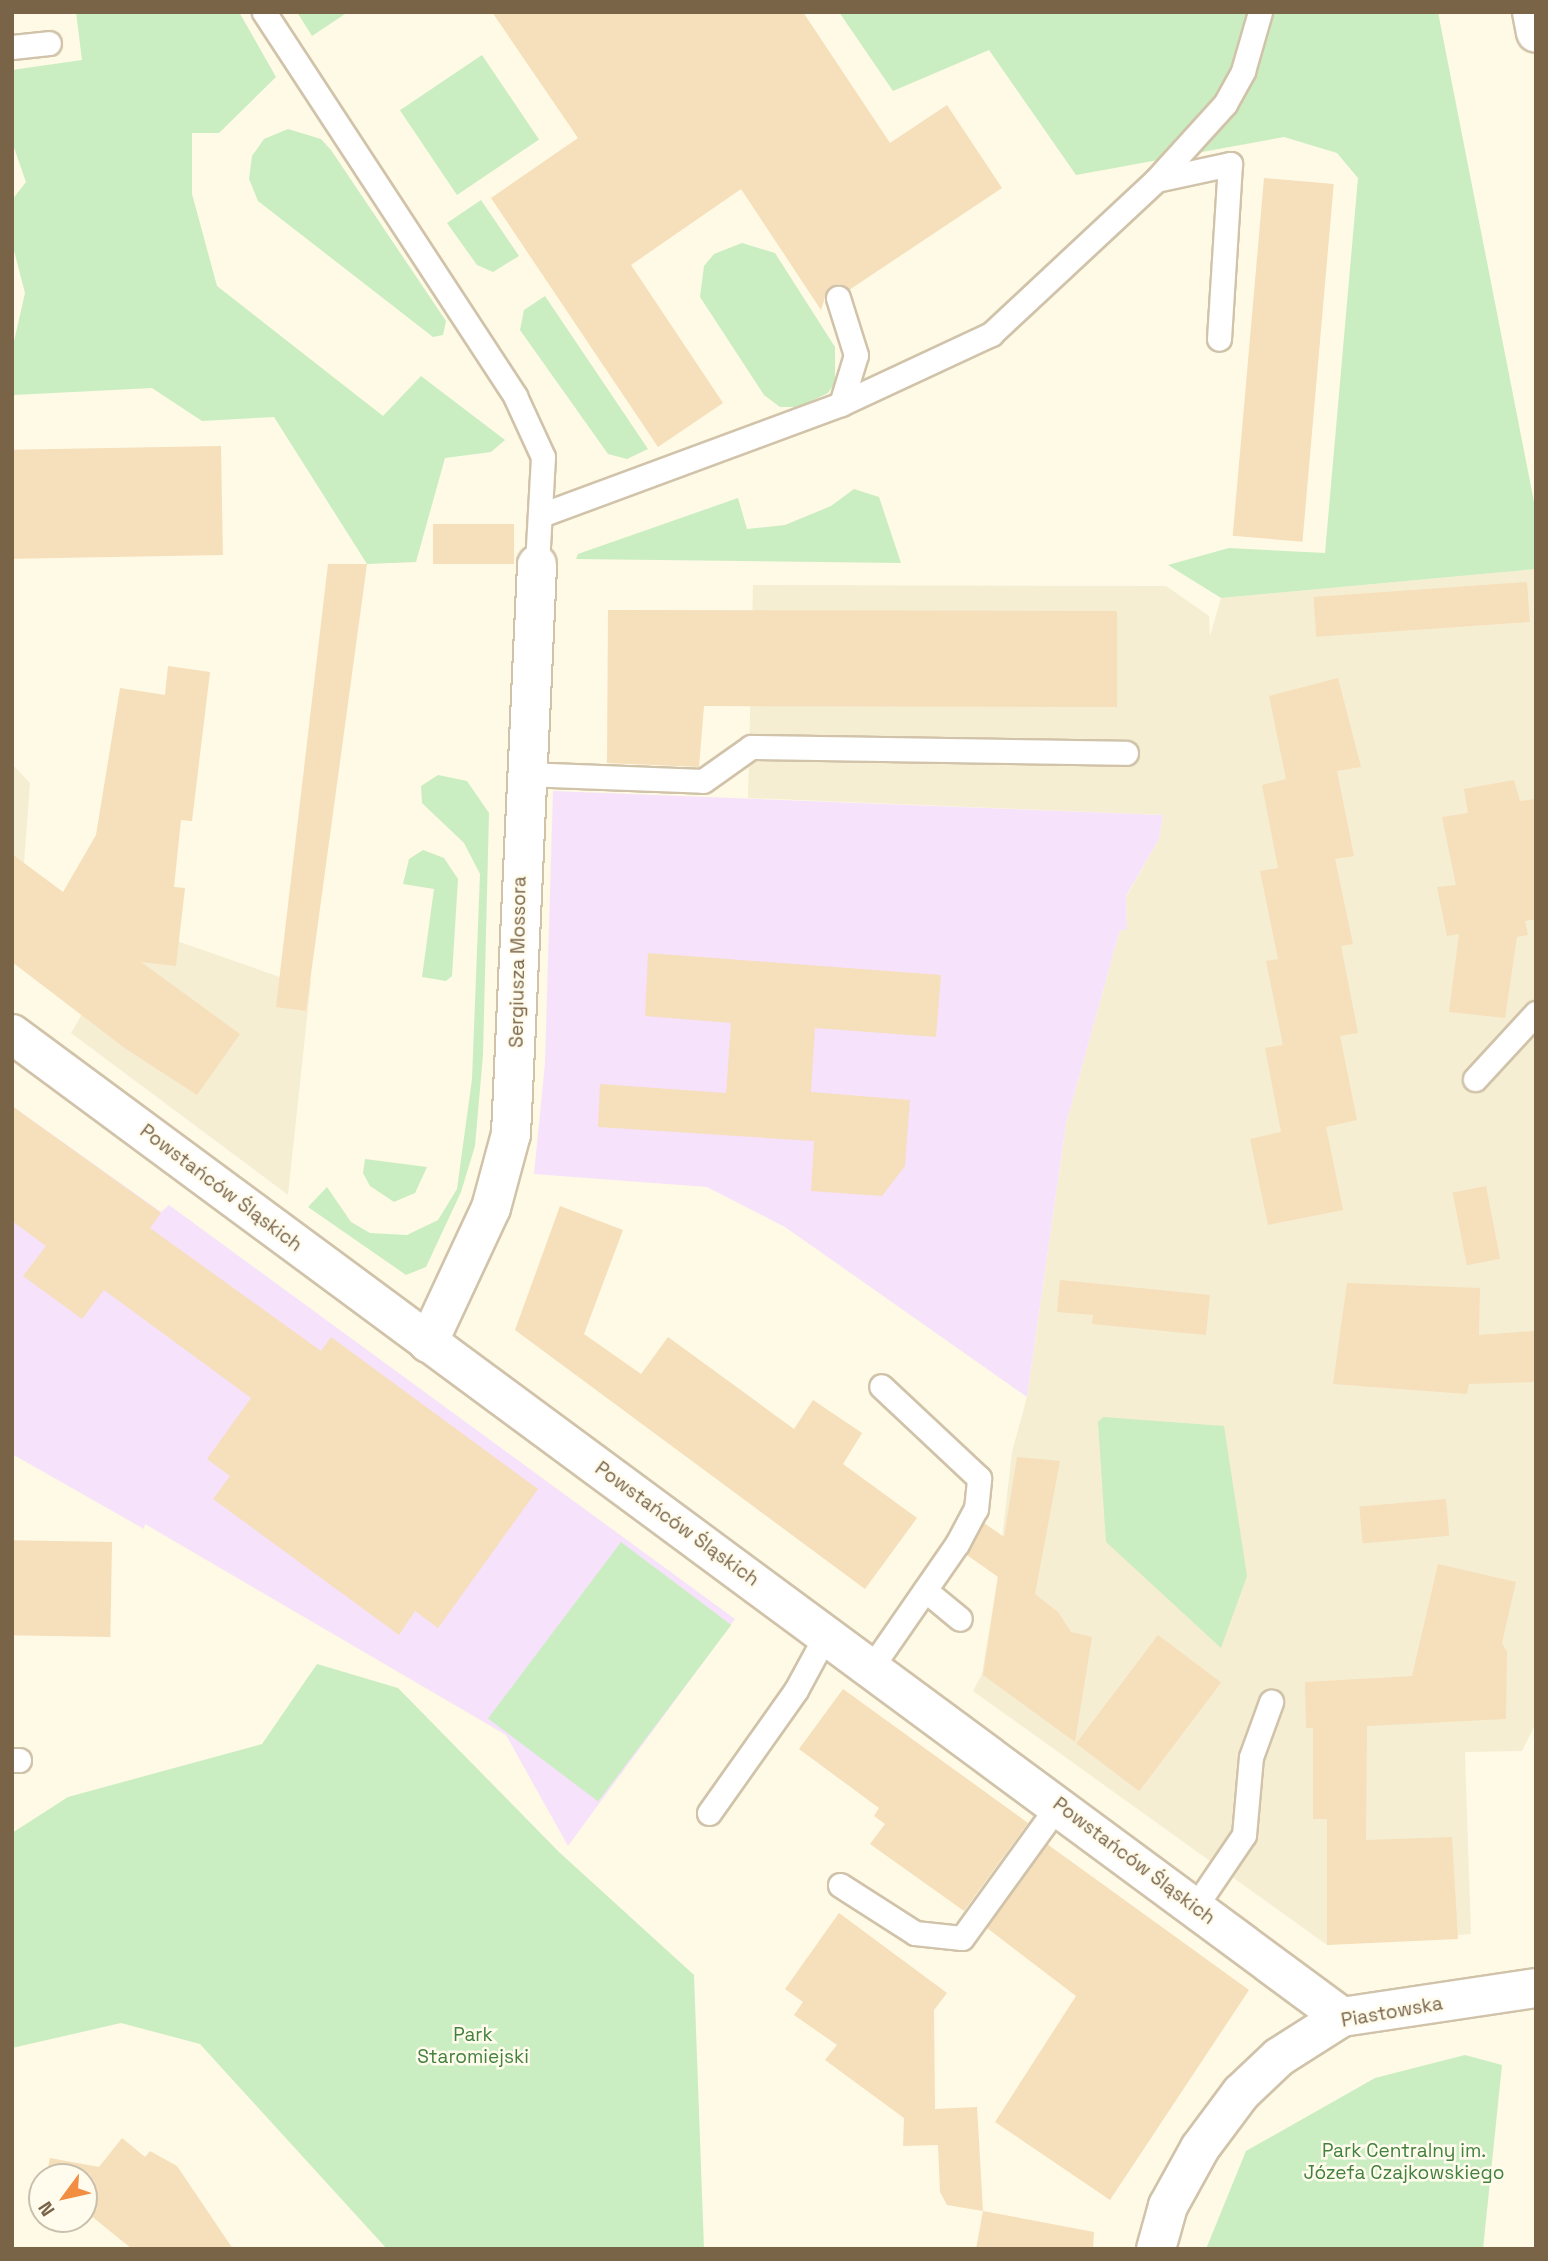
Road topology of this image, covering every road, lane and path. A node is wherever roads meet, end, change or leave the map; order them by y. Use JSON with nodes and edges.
{"nodes":[{"id":1,"x":264,"y":12,"type":"edge"},
{"id":2,"x":1260,"y":12,"type":"edge"},
{"id":3,"x":1532,"y":12,"type":"edge"},
{"id":4,"x":1536,"y":33,"type":"edge"},
{"id":5,"x":49,"y":43,"type":"dead end"},
{"id":6,"x":12,"y":47,"type":"edge"},
{"id":7,"x":1156,"y":180,"type":"junction"},
{"id":8,"x":838,"y":298,"type":"dead end"},
{"id":9,"x":1219,"y":339,"type":"dead end"},
{"id":10,"x":841,"y":404,"type":"junction"},
{"id":11,"x":541,"y":515,"type":"junction"},
{"id":12,"x":537,"y":565,"type":"joint"},
{"id":13,"x":1126,"y":753,"type":"dead end"},
{"id":14,"x":524,"y":774,"type":"junction"},
{"id":15,"x":1536,"y":1013,"type":"edge"},
{"id":16,"x":12,"y":1034,"type":"edge"},
{"id":17,"x":1475,"y":1079,"type":"dead end"},
{"id":18,"x":428,"y":1343,"type":"junction"},
{"id":19,"x":881,"y":1386,"type":"dead end"},
{"id":20,"x":925,"y":1590,"type":"junction"},
{"id":21,"x":960,"y":1619,"type":"dead end"},
{"id":22,"x":827,"y":1633,"type":"junction"},
{"id":23,"x":868,"y":1663,"type":"junction"},
{"id":24,"x":1271,"y":1702,"type":"dead end"},
{"id":25,"x":1059,"y":1804,"type":"junction"},
{"id":26,"x":709,"y":1813,"type":"dead end"},
{"id":27,"x":840,"y":1885,"type":"dead end"},
{"id":28,"x":1195,"y":1907,"type":"junction"},
{"id":29,"x":1536,"y":1988,"type":"edge"},
{"id":30,"x":1342,"y":2017,"type":"junction"},
{"id":31,"x":1156,"y":2249,"type":"edge"}],
"edges":[{"from":1,"to":11,"type":"lane"},
{"from":2,"to":7,"type":"lane"},
{"from":3,"to":4,"type":"street"},
{"from":5,"to":6,"type":"lane"},
{"from":7,"to":9,"type":"lane"},
{"from":7,"to":10,"type":"lane"},
{"from":8,"to":10,"type":"lane"},
{"from":10,"to":11,"type":"lane"},
{"from":11,"to":12,"type":"lane"},
{"from":12,"to":14,"type":"street","name":"Sergiusza Mossora"},
{"from":13,"to":14,"type":"lane"},
{"from":14,"to":18,"type":"street","name":"Sergiusza Mossora"},
{"from":15,"to":17,"type":"lane"},
{"from":16,"to":18,"type":"street","name":"Powstańców Śląskich"},
{"from":18,"to":22,"type":"street","name":"Powstańców Śląskich"},
{"from":19,"to":20,"type":"lane"},
{"from":20,"to":21,"type":"lane"},
{"from":20,"to":23,"type":"lane"},
{"from":22,"to":23,"type":"street","name":"Powstańców Śląskich"},
{"from":22,"to":26,"type":"lane"},
{"from":23,"to":25,"type":"street","name":"Powstańców Śląskich"},
{"from":24,"to":28,"type":"lane"},
{"from":25,"to":27,"type":"lane"},
{"from":25,"to":28,"type":"street","name":"Powstańców Śląskich"},
{"from":28,"to":30,"type":"street","name":"Powstańców Śląskich"},
{"from":29,"to":30,"type":"street","name":"Piastowska"},
{"from":30,"to":31,"type":"street","name":"Piastowska"}]}
